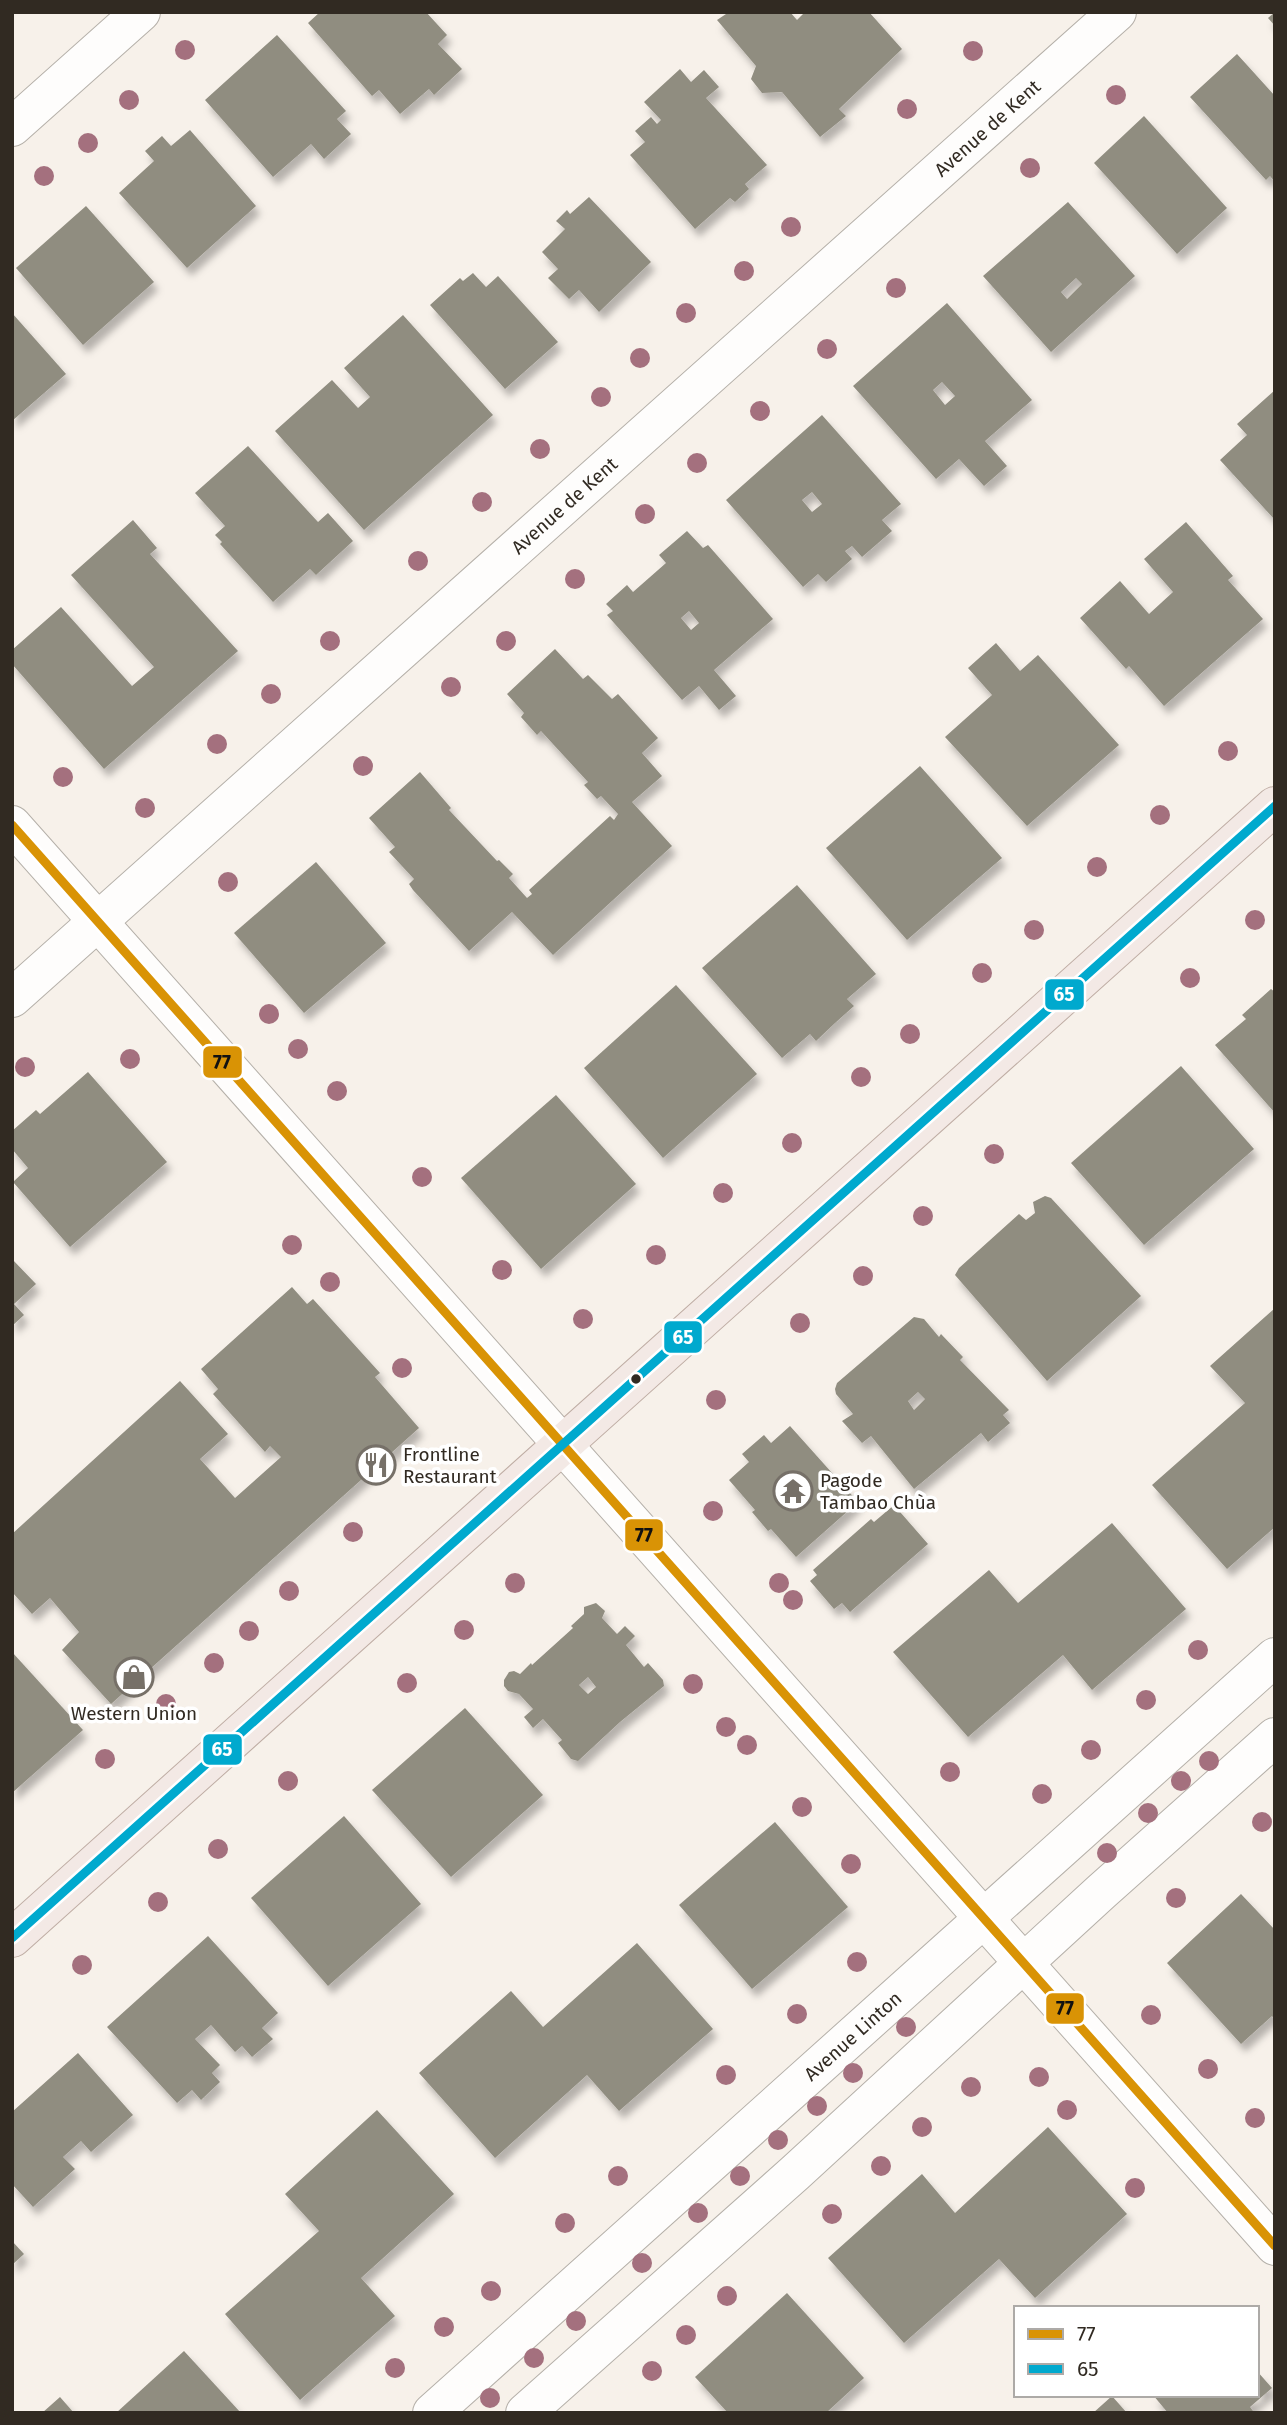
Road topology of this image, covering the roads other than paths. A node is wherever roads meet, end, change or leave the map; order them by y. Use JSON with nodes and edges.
{"nodes":[{"id":1,"x":142,"y":12,"type":"edge"},
{"id":2,"x":1117,"y":12,"type":"edge"},
{"id":3,"x":12,"y":127,"type":"edge"},
{"id":4,"x":1275,"y":806,"type":"edge"},
{"id":5,"x":12,"y":825,"type":"edge"},
{"id":6,"x":98,"y":922,"type":"junction"},
{"id":7,"x":12,"y":998,"type":"edge"},
{"id":8,"x":563,"y":1445,"type":"junction"},
{"id":9,"x":1275,"y":1657,"type":"edge"},
{"id":10,"x":1275,"y":1737,"type":"edge"},
{"id":11,"x":984,"y":1917,"type":"junction"},
{"id":12,"x":12,"y":1938,"type":"edge"},
{"id":13,"x":1026,"y":1962,"type":"junction"},
{"id":14,"x":1275,"y":2246,"type":"edge"},
{"id":15,"x":432,"y":2413,"type":"edge"},
{"id":16,"x":525,"y":2413,"type":"edge"}],
"edges":[{"from":1,"to":3,"type":"street"},
{"from":2,"to":6,"type":"street","name":"Avenue de Kent"},
{"from":4,"to":8,"type":"main road"},
{"from":5,"to":6,"type":"street"},
{"from":6,"to":7,"type":"street","name":"Avenue de Kent"},
{"from":6,"to":8,"type":"street"},
{"from":8,"to":11,"type":"street"},
{"from":8,"to":12,"type":"main road"},
{"from":9,"to":11,"type":"street","name":"Avenue Linton"},
{"from":10,"to":13,"type":"street"},
{"from":11,"to":13,"type":"street"},
{"from":11,"to":15,"type":"street","name":"Avenue Linton"},
{"from":13,"to":14,"type":"street"},
{"from":13,"to":16,"type":"street"}]}
